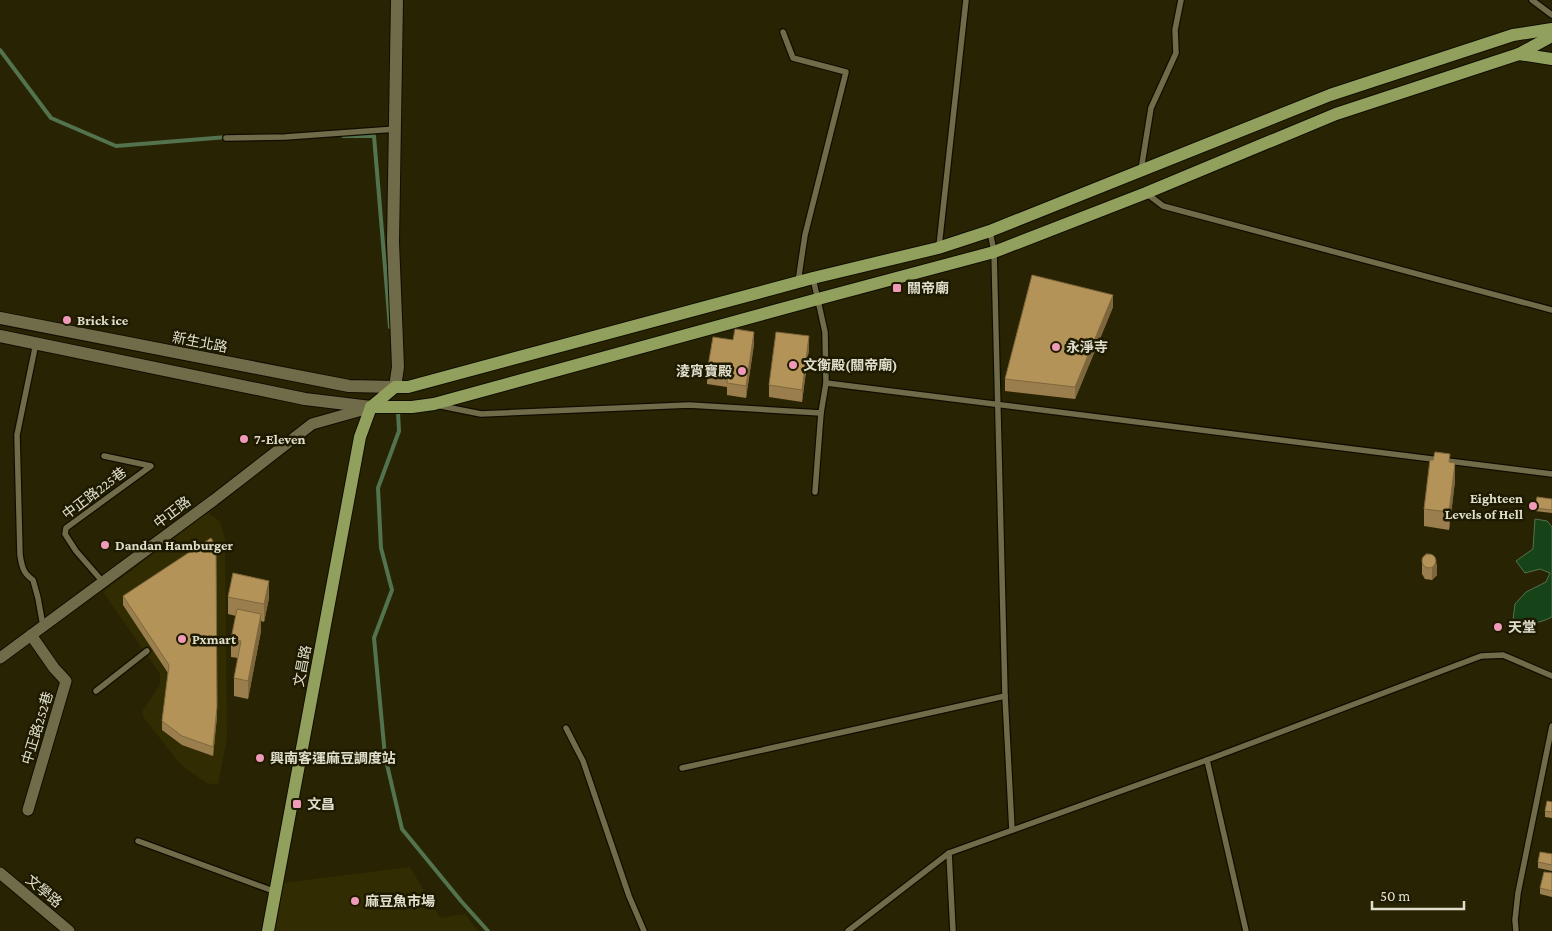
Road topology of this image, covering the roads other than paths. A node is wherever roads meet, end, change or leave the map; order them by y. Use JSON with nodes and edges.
{"nodes":[{"id":1,"x":397,"y":0,"type":"edge"},
{"id":2,"x":966,"y":0,"type":"edge"},
{"id":3,"x":1181,"y":0,"type":"edge"},
{"id":4,"x":1532,"y":0,"type":"edge"},
{"id":5,"x":1552,"y":15,"type":"edge"},
{"id":6,"x":1552,"y":29,"type":"edge"},
{"id":7,"x":783,"y":32,"type":"dead end"},
{"id":8,"x":1552,"y":36,"type":"edge"},
{"id":9,"x":1519,"y":54,"type":"junction"},
{"id":10,"x":1552,"y":59,"type":"edge"},
{"id":11,"x":396,"y":129,"type":"junction"},
{"id":12,"x":226,"y":138,"type":"dead end"},
{"id":13,"x":1141,"y":170,"type":"junction"},
{"id":14,"x":1146,"y":193,"type":"junction"},
{"id":15,"x":990,"y":231,"type":"junction"},
{"id":16,"x":938,"y":248,"type":"junction"},
{"id":17,"x":994,"y":252,"type":"junction"},
{"id":18,"x":813,"y":278,"type":"junction"},
{"id":19,"x":798,"y":282,"type":"junction"},
{"id":20,"x":818,"y":299,"type":"junction"},
{"id":21,"x":1552,"y":310,"type":"edge"},
{"id":22,"x":0,"y":318,"type":"edge"},
{"id":23,"x":0,"y":336,"type":"edge"},
{"id":24,"x":36,"y":343,"type":"junction"},
{"id":25,"x":826,"y":383,"type":"junction"},
{"id":26,"x":394,"y":386,"type":"junction"},
{"id":27,"x":434,"y":404,"type":"junction"},
{"id":28,"x":998,"y":405,"type":"junction"},
{"id":29,"x":371,"y":407,"type":"junction"},
{"id":30,"x":821,"y":413,"type":"junction"},
{"id":31,"x":104,"y":456,"type":"dead end"},
{"id":32,"x":1552,"y":474,"type":"edge"},
{"id":33,"x":815,"y":492,"type":"dead end"},
{"id":34,"x":103,"y":582,"type":"junction"},
{"id":35,"x":43,"y":626,"type":"junction"},
{"id":36,"x":31,"y":635,"type":"junction"},
{"id":37,"x":147,"y":651,"type":"dead end"},
{"id":38,"x":0,"y":658,"type":"edge"},
{"id":39,"x":1552,"y":676,"type":"edge"},
{"id":40,"x":96,"y":691,"type":"dead end"},
{"id":41,"x":1005,"y":696,"type":"junction"},
{"id":42,"x":1552,"y":726,"type":"edge"},
{"id":43,"x":566,"y":728,"type":"dead end"},
{"id":44,"x":1207,"y":760,"type":"junction"},
{"id":45,"x":682,"y":768,"type":"dead end"},
{"id":46,"x":28,"y":810,"type":"dead end"},
{"id":47,"x":1012,"y":830,"type":"junction"},
{"id":48,"x":138,"y":841,"type":"dead end"},
{"id":49,"x":949,"y":853,"type":"junction"},
{"id":50,"x":0,"y":873,"type":"edge"},
{"id":51,"x":276,"y":892,"type":"junction"},
{"id":52,"x":69,"y":931,"type":"edge"},
{"id":53,"x":268,"y":931,"type":"edge"},
{"id":54,"x":644,"y":931,"type":"edge"},
{"id":55,"x":848,"y":931,"type":"edge"},
{"id":56,"x":952,"y":931,"type":"edge"},
{"id":57,"x":1246,"y":931,"type":"edge"},
{"id":58,"x":1516,"y":931,"type":"edge"}],
"edges":[{"from":1,"to":11,"type":"main road"},
{"from":2,"to":16,"type":"lane"},
{"from":3,"to":13,"type":"lane"},
{"from":4,"to":5,"type":"lane"},
{"from":6,"to":13,"type":"main road"},
{"from":7,"to":19,"type":"lane"},
{"from":8,"to":9,"type":"main road"},
{"from":9,"to":10,"type":"main road"},
{"from":9,"to":14,"type":"main road"},
{"from":11,"to":12,"type":"lane"},
{"from":11,"to":26,"type":"main road"},
{"from":13,"to":15,"type":"main road"},
{"from":14,"to":17,"type":"main road"},
{"from":14,"to":21,"type":"lane"},
{"from":15,"to":16,"type":"main road"},
{"from":15,"to":17,"type":"lane"},
{"from":16,"to":18,"type":"main road"},
{"from":17,"to":20,"type":"main road"},
{"from":17,"to":28,"type":"lane"},
{"from":18,"to":19,"type":"main road"},
{"from":18,"to":20,"type":"lane"},
{"from":19,"to":26,"type":"main road"},
{"from":20,"to":25,"type":"lane"},
{"from":20,"to":27,"type":"main road"},
{"from":22,"to":26,"type":"main road","name":"新生北路"},
{"from":23,"to":24,"type":"main road"},
{"from":24,"to":29,"type":"main road"},
{"from":24,"to":35,"type":"lane"},
{"from":25,"to":28,"type":"lane"},
{"from":25,"to":30,"type":"lane"},
{"from":26,"to":29,"type":"main road"},
{"from":27,"to":29,"type":"main road"},
{"from":27,"to":30,"type":"lane"},
{"from":28,"to":32,"type":"lane"},
{"from":28,"to":41,"type":"lane"},
{"from":29,"to":34,"type":"street","name":"中正路"},
{"from":29,"to":51,"type":"main road","name":"文昌路"},
{"from":30,"to":33,"type":"lane"},
{"from":31,"to":34,"type":"lane","name":"中正路225巷"},
{"from":34,"to":35,"type":"street","name":"中正路"},
{"from":35,"to":36,"type":"street","name":"中正路"},
{"from":36,"to":38,"type":"street","name":"中正路"},
{"from":36,"to":46,"type":"street","name":"中正路252巷"},
{"from":37,"to":40,"type":"lane"},
{"from":39,"to":44,"type":"lane"},
{"from":41,"to":45,"type":"lane"},
{"from":41,"to":47,"type":"lane"},
{"from":42,"to":58,"type":"lane"},
{"from":43,"to":54,"type":"lane"},
{"from":44,"to":47,"type":"lane"},
{"from":44,"to":57,"type":"lane"},
{"from":47,"to":49,"type":"lane"},
{"from":48,"to":51,"type":"lane"},
{"from":49,"to":55,"type":"lane"},
{"from":49,"to":56,"type":"lane"},
{"from":50,"to":52,"type":"street","name":"文學路"},
{"from":51,"to":53,"type":"main road","name":"文昌路"}]}
